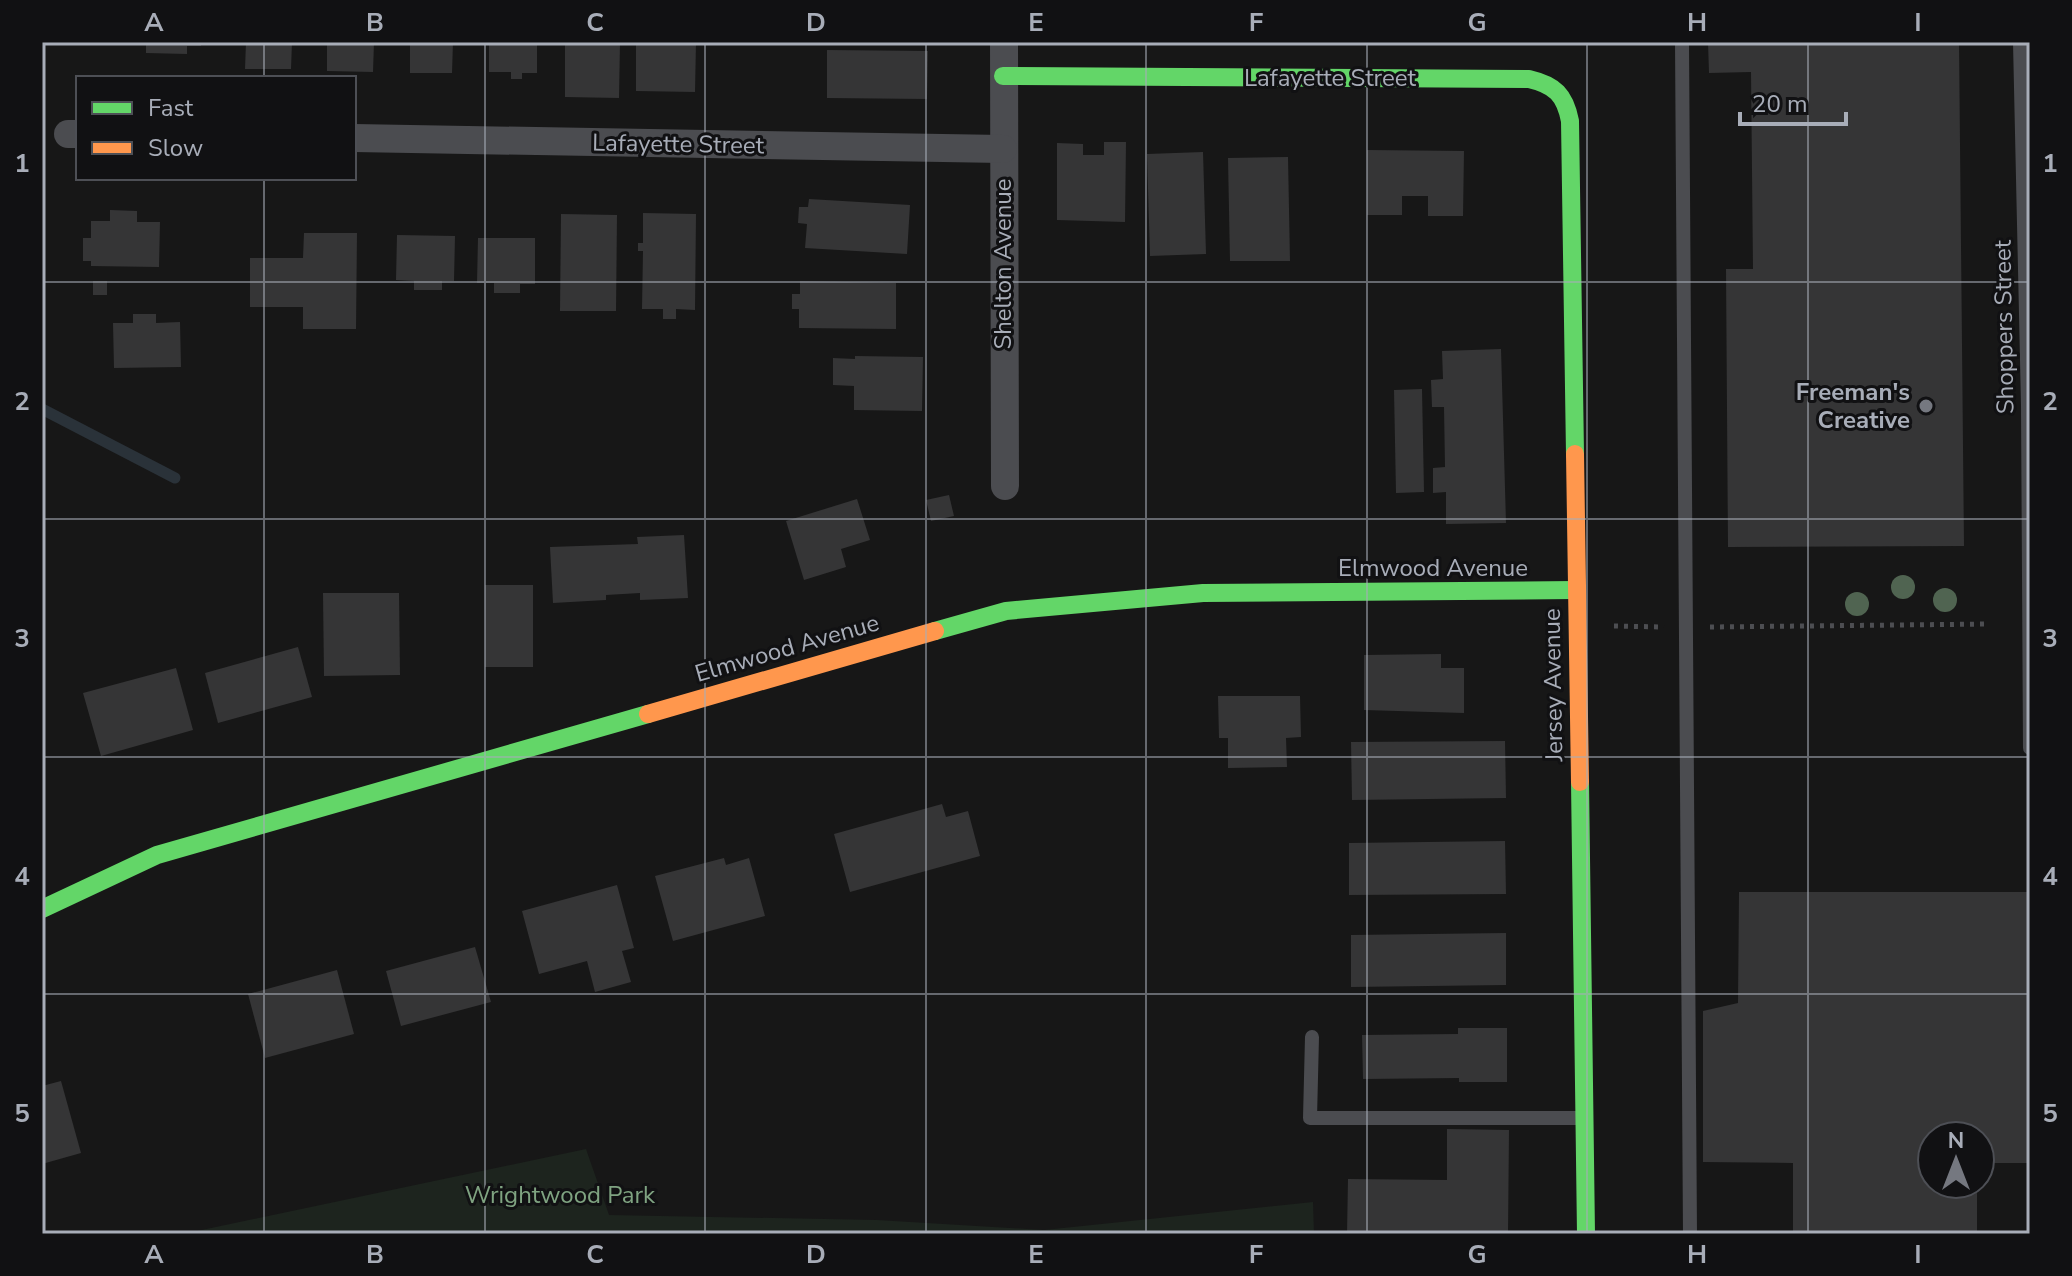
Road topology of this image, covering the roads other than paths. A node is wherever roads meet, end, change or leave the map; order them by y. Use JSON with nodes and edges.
{"nodes":[{"id":1,"x":1004,"y":42,"type":"edge"},
{"id":2,"x":1682,"y":42,"type":"edge"},
{"id":3,"x":2020,"y":42,"type":"edge"},
{"id":4,"x":1003,"y":76,"type":"junction"},
{"id":5,"x":2026,"y":78,"type":"edge"},
{"id":6,"x":1559,"y":90,"type":"joint"},
{"id":7,"x":356,"y":138,"type":"edge"},
{"id":8,"x":1003,"y":149,"type":"junction"},
{"id":9,"x":1005,"y":486,"type":"dead end"},
{"id":10,"x":1575,"y":590,"type":"junction"},
{"id":11,"x":2029,"y":612,"type":"edge"},
{"id":12,"x":2030,"y":748,"type":"edge"},
{"id":13,"x":42,"y":909,"type":"edge"},
{"id":14,"x":1312,"y":1037,"type":"dead end"},
{"id":15,"x":1584,"y":1118,"type":"junction"},
{"id":16,"x":1586,"y":1234,"type":"edge"},
{"id":17,"x":1690,"y":1234,"type":"edge"}],
"edges":[{"from":1,"to":4,"type":"street","name":"Shelton Avenue"},
{"from":2,"to":17,"type":"lane"},
{"from":3,"to":5,"type":"lane","name":"Shoppers Street"},
{"from":4,"to":6,"type":"street","name":"Lafayette Street"},
{"from":4,"to":8,"type":"street","name":"Shelton Avenue"},
{"from":5,"to":11,"type":"lane","name":"Shoppers Street"},
{"from":6,"to":10,"type":"street","name":"Jersey Avenue"},
{"from":7,"to":8,"type":"street","name":"Lafayette Street"},
{"from":8,"to":9,"type":"street","name":"Shelton Avenue"},
{"from":10,"to":13,"type":"street","name":"Elmwood Avenue"},
{"from":10,"to":15,"type":"street","name":"Jersey Avenue"},
{"from":11,"to":12,"type":"lane","name":"Shoppers Street"},
{"from":14,"to":15,"type":"lane"},
{"from":15,"to":16,"type":"street","name":"Jersey Avenue"}]}
